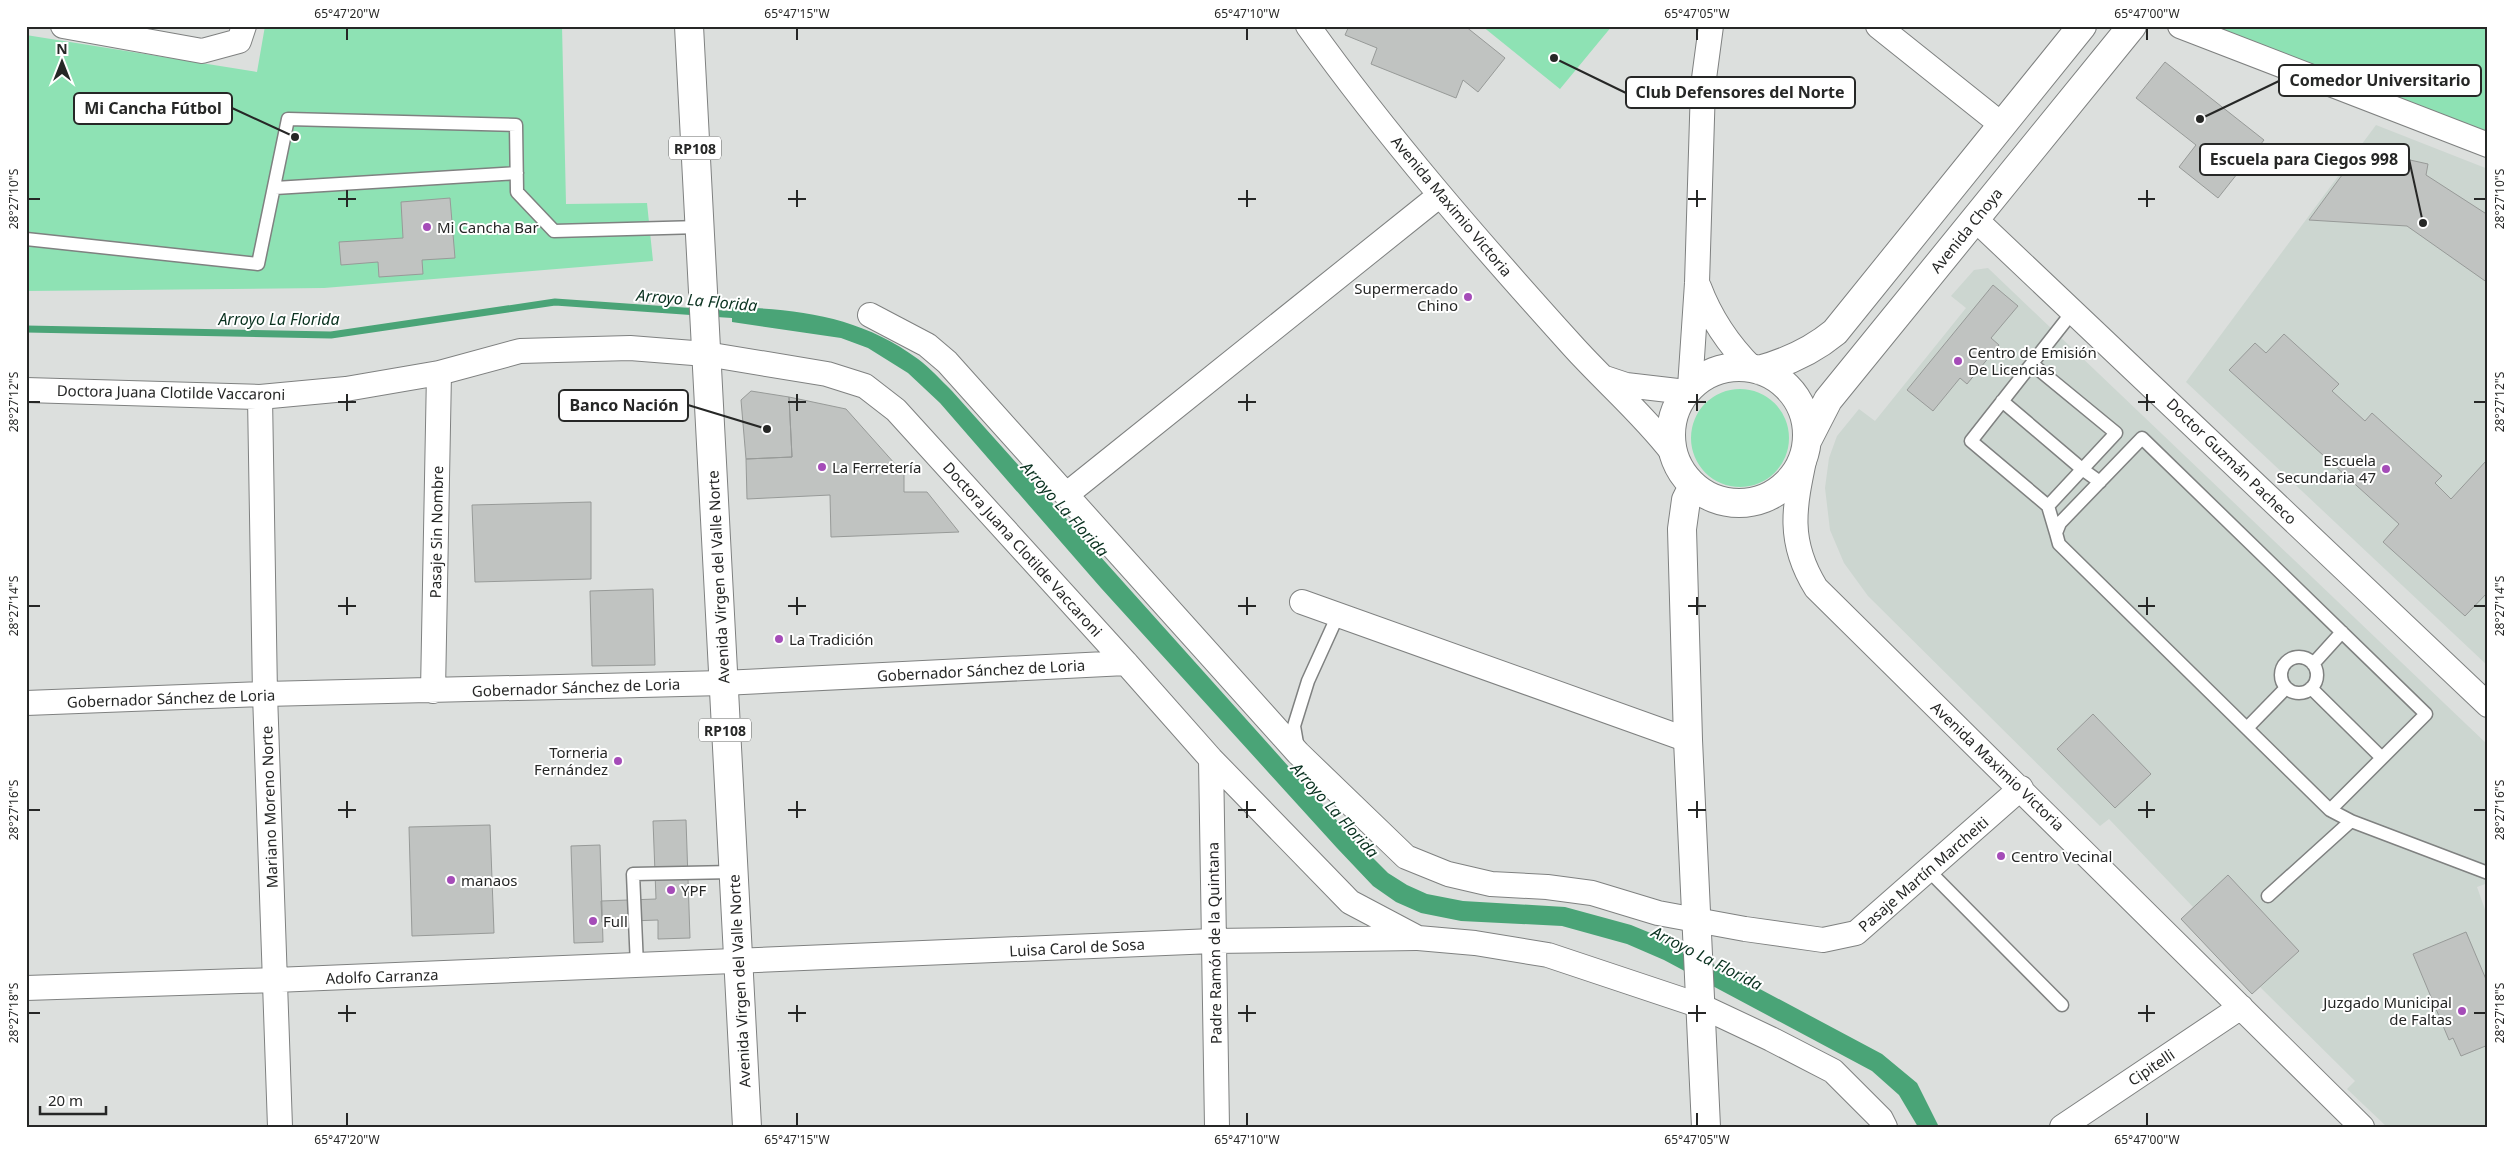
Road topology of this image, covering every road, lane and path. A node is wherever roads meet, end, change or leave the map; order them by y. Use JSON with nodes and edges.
{"nodes":[{"id":1,"x":63,"y":26,"type":"edge"},
{"id":2,"x":689,"y":26,"type":"edge"},
{"id":3,"x":1711,"y":26,"type":"edge"},
{"id":4,"x":1878,"y":26,"type":"edge"},
{"id":5,"x":2082,"y":26,"type":"edge"},
{"id":6,"x":2132,"y":26,"type":"edge"},
{"id":7,"x":2180,"y":26,"type":"edge"},
{"id":8,"x":1302,"y":27,"type":"edge"},
{"id":9,"x":241,"y":34,"type":"edge"},
{"id":10,"x":2002,"y":125,"type":"junction"},
{"id":11,"x":2488,"y":144,"type":"edge"},
{"id":12,"x":517,"y":173,"type":"junction"},
{"id":13,"x":275,"y":188,"type":"junction"},
{"id":14,"x":1440,"y":196,"type":"junction"},
{"id":15,"x":1976,"y":219,"type":"junction"},
{"id":16,"x":700,"y":227,"type":"junction"},
{"id":17,"x":26,"y":239,"type":"edge"},
{"id":18,"x":1698,"y":283,"type":"junction"},
{"id":19,"x":2074,"y":310,"type":"junction"},
{"id":20,"x":870,"y":315,"type":"dead end"},
{"id":21,"x":706,"y":344,"type":"junction"},
{"id":22,"x":2032,"y":364,"type":"junction"},
{"id":23,"x":1756,"y":369,"type":"junction"},
{"id":24,"x":440,"y":372,"type":"junction"},
{"id":25,"x":1605,"y":378,"type":"junction"},
{"id":26,"x":1688,"y":389,"type":"junction"},
{"id":27,"x":26,"y":390,"type":"edge"},
{"id":28,"x":260,"y":397,"type":"junction"},
{"id":29,"x":2002,"y":401,"type":"junction"},
{"id":30,"x":1806,"y":448,"type":"junction"},
{"id":31,"x":1672,"y":452,"type":"junction"},
{"id":32,"x":2082,"y":469,"type":"junction"},
{"id":33,"x":2100,"y":482,"type":"junction"},
{"id":34,"x":1693,"y":486,"type":"junction"},
{"id":35,"x":1067,"y":494,"type":"junction"},
{"id":36,"x":2048,"y":506,"type":"junction"},
{"id":37,"x":2056,"y":533,"type":"junction"},
{"id":38,"x":1302,"y":602,"type":"dead end"},
{"id":39,"x":1338,"y":615,"type":"junction"},
{"id":40,"x":2342,"y":632,"type":"junction"},
{"id":41,"x":1126,"y":662,"type":"junction"},
{"id":42,"x":2313,"y":664,"type":"junction"},
{"id":43,"x":723,"y":683,"type":"junction"},
{"id":44,"x":2286,"y":688,"type":"junction"},
{"id":45,"x":2312,"y":688,"type":"junction"},
{"id":46,"x":433,"y":691,"type":"junction"},
{"id":47,"x":266,"y":694,"type":"junction"},
{"id":48,"x":26,"y":703,"type":"edge"},
{"id":49,"x":2488,"y":705,"type":"edge"},
{"id":50,"x":2247,"y":728,"type":"junction"},
{"id":51,"x":1688,"y":740,"type":"junction"},
{"id":52,"x":1298,"y":753,"type":"junction"},
{"id":53,"x":2381,"y":758,"type":"junction"},
{"id":54,"x":1210,"y":759,"type":"junction"},
{"id":55,"x":2021,"y":788,"type":"junction"},
{"id":56,"x":2330,"y":810,"type":"junction"},
{"id":57,"x":2351,"y":821,"type":"junction"},
{"id":58,"x":1928,"y":870,"type":"junction"},
{"id":59,"x":733,"y":872,"type":"junction"},
{"id":60,"x":2488,"y":873,"type":"edge"},
{"id":61,"x":2268,"y":896,"type":"dead end"},
{"id":62,"x":1698,"y":931,"type":"junction"},
{"id":63,"x":1418,"y":938,"type":"junction"},
{"id":64,"x":1213,"y":941,"type":"junction"},
{"id":65,"x":737,"y":962,"type":"junction"},
{"id":66,"x":637,"y":966,"type":"junction"},
{"id":67,"x":275,"y":980,"type":"junction"},
{"id":68,"x":26,"y":988,"type":"edge"},
{"id":69,"x":1700,"y":997,"type":"junction"},
{"id":70,"x":2062,"y":1004,"type":"dead end"},
{"id":71,"x":2241,"y":1007,"type":"junction"},
{"id":72,"x":280,"y":1127,"type":"edge"},
{"id":73,"x":747,"y":1127,"type":"edge"},
{"id":74,"x":1217,"y":1127,"type":"edge"},
{"id":75,"x":1706,"y":1127,"type":"edge"},
{"id":76,"x":1885,"y":1127,"type":"edge"},
{"id":77,"x":2062,"y":1127,"type":"edge"},
{"id":78,"x":2362,"y":1127,"type":"edge"}],
"edges":[{"from":1,"to":9,"type":"street"},
{"from":2,"to":16,"type":"main road","name":"Avenida Virgen del Valle Norte","number":"RP108"},
{"from":3,"to":18,"type":"street"},
{"from":4,"to":10,"type":"street"},
{"from":5,"to":10,"type":"main road"},
{"from":6,"to":15,"type":"main road","name":"Avenida Choya"},
{"from":7,"to":11,"type":"street"},
{"from":8,"to":14,"type":"street","name":"Avenida Maximio Victoria"},
{"from":10,"to":23,"type":"main road"},
{"from":12,"to":13,"type":"lane"},
{"from":12,"to":13,"type":"lane"},
{"from":12,"to":16,"type":"lane"},
{"from":13,"to":17,"type":"lane"},
{"from":14,"to":25,"type":"street","name":"Avenida Maximio Victoria"},
{"from":14,"to":35,"type":"street"},
{"from":15,"to":19,"type":"street","name":"Doctor Guzmán Pacheco"},
{"from":15,"to":30,"type":"main road","name":"Avenida Choya"},
{"from":16,"to":21,"type":"main road","name":"Avenida Virgen del Valle Norte","number":"RP108"},
{"from":18,"to":23,"type":"street"},
{"from":18,"to":26,"type":"street"},
{"from":19,"to":22,"type":"lane"},
{"from":19,"to":49,"type":"street","name":"Doctor Guzmán Pacheco"},
{"from":20,"to":35,"type":"street","name":"Pasaje Martín Marcheiti"},
{"from":21,"to":24,"type":"street","name":"Doctora Juana Clotilde Vaccaroni"},
{"from":21,"to":41,"type":"street","name":"Doctora Juana Clotilde Vaccaroni"},
{"from":21,"to":43,"type":"main road","name":"Avenida Virgen del Valle Norte","number":"RP108"},
{"from":22,"to":29,"type":"lane"},
{"from":22,"to":32,"type":"lane"},
{"from":23,"to":26,"type":"main road"},
{"from":23,"to":30,"type":"main road"},
{"from":24,"to":28,"type":"street","name":"Doctora Juana Clotilde Vaccaroni"},
{"from":24,"to":46,"type":"street","name":"Pasaje Sin Nombre"},
{"from":25,"to":26,"type":"street"},
{"from":25,"to":31,"type":"street","name":"Avenida Maximio Victoria"},
{"from":26,"to":31,"type":"main road"},
{"from":27,"to":28,"type":"street","name":"Doctora Juana Clotilde Vaccaroni"},
{"from":28,"to":47,"type":"street","name":"Mariano Moreno Norte"},
{"from":29,"to":32,"type":"lane"},
{"from":29,"to":36,"type":"lane"},
{"from":30,"to":34,"type":"main road"},
{"from":30,"to":55,"type":"street","name":"Avenida Maximio Victoria"},
{"from":31,"to":34,"type":"main road"},
{"from":32,"to":33,"type":"lane"},
{"from":32,"to":36,"type":"lane"},
{"from":33,"to":37,"type":"lane"},
{"from":33,"to":40,"type":"lane"},
{"from":34,"to":51,"type":"main road"},
{"from":35,"to":52,"type":"street","name":"Pasaje Martín Marcheiti"},
{"from":36,"to":37,"type":"lane"},
{"from":37,"to":50,"type":"lane"},
{"from":38,"to":39,"type":"street"},
{"from":39,"to":51,"type":"street"},
{"from":39,"to":52,"type":"lane"},
{"from":40,"to":42,"type":"lane"},
{"from":40,"to":53,"type":"lane"},
{"from":41,"to":43,"type":"street","name":"Gobernador Sánchez de Loria"},
{"from":41,"to":54,"type":"street","name":"Doctora Juana Clotilde Vaccaroni"},
{"from":42,"to":44,"type":"lane"},
{"from":42,"to":45,"type":"lane"},
{"from":43,"to":46,"type":"street","name":"Gobernador Sánchez de Loria"},
{"from":43,"to":59,"type":"main road","name":"Avenida Virgen del Valle Norte","number":"RP108"},
{"from":44,"to":45,"type":"lane"},
{"from":44,"to":50,"type":"lane"},
{"from":45,"to":53,"type":"lane"},
{"from":46,"to":47,"type":"street","name":"Gobernador Sánchez de Loria"},
{"from":47,"to":48,"type":"street","name":"Gobernador Sánchez de Loria"},
{"from":47,"to":67,"type":"street","name":"Mariano Moreno Norte"},
{"from":50,"to":56,"type":"lane"},
{"from":51,"to":62,"type":"main road"},
{"from":52,"to":62,"type":"street","name":"Pasaje Martín Marcheiti"},
{"from":53,"to":56,"type":"lane"},
{"from":54,"to":63,"type":"street","name":"Doctora Juana Clotilde Vaccaroni"},
{"from":54,"to":64,"type":"street","name":"Padre Ramón de la Quintana"},
{"from":55,"to":58,"type":"street","name":"Pasaje Martín Marcheiti"},
{"from":55,"to":71,"type":"street","name":"Avenida Maximio Victoria"},
{"from":56,"to":57,"type":"lane"},
{"from":57,"to":60,"type":"lane"},
{"from":57,"to":61,"type":"lane"},
{"from":58,"to":62,"type":"street","name":"Pasaje Martín Marcheiti"},
{"from":58,"to":70,"type":"lane"},
{"from":59,"to":65,"type":"main road","name":"Avenida Virgen del Valle Norte","number":"RP108"},
{"from":59,"to":66,"type":"lane"},
{"from":62,"to":69,"type":"main road"},
{"from":63,"to":64,"type":"street","name":"Luisa Carol de Sosa"},
{"from":63,"to":69,"type":"street","name":"Doctora Juana Clotilde Vaccaroni"},
{"from":64,"to":65,"type":"street","name":"Luisa Carol de Sosa"},
{"from":64,"to":74,"type":"street","name":"Padre Ramón de la Quintana"},
{"from":65,"to":66,"type":"street","name":"Adolfo Carranza"},
{"from":65,"to":73,"type":"main road","name":"Avenida Virgen del Valle Norte","number":"RP108"},
{"from":66,"to":67,"type":"street","name":"Adolfo Carranza"},
{"from":67,"to":68,"type":"street","name":"Adolfo Carranza"},
{"from":67,"to":72,"type":"street","name":"Mariano Moreno Norte"},
{"from":69,"to":75,"type":"main road"},
{"from":69,"to":76,"type":"street","name":"Doctora Juana Clotilde Vaccaroni"},
{"from":71,"to":77,"type":"street","name":"Cipitelli"},
{"from":71,"to":78,"type":"street","name":"Avenida Maximio Victoria"}]}
